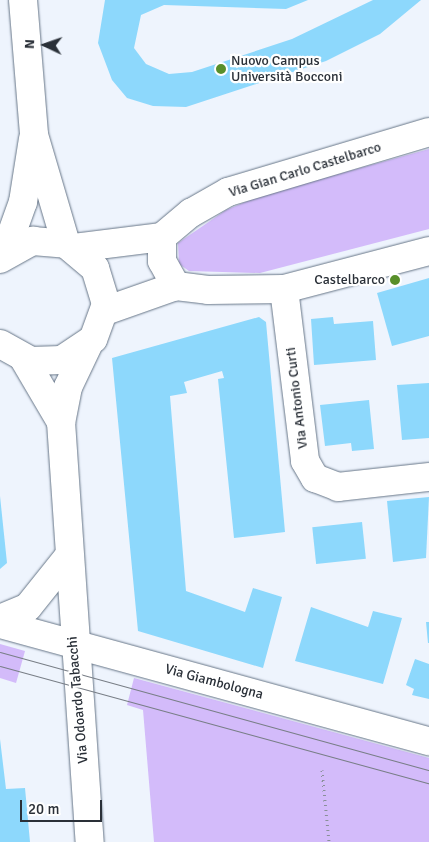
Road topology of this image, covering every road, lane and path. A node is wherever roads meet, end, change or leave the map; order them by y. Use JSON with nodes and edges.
{"nodes":[{"id":1,"x":23,"y":0,"type":"edge"},
{"id":2,"x":429,"y":132,"type":"edge"},
{"id":3,"x":34,"y":136,"type":"junction"},
{"id":4,"x":162,"y":237,"type":"junction"},
{"id":5,"x":70,"y":246,"type":"junction"},
{"id":6,"x":429,"y":251,"type":"edge"},
{"id":7,"x":2,"y":257,"type":"edge"},
{"id":8,"x":176,"y":286,"type":"junction"},
{"id":9,"x":284,"y":289,"type":"junction"},
{"id":10,"x":105,"y":311,"type":"junction"},
{"id":11,"x":89,"y":343,"type":"junction"},
{"id":12,"x":8,"y":350,"type":"edge"},
{"id":13,"x":61,"y":422,"type":"junction"},
{"id":14,"x":429,"y":477,"type":"edge"},
{"id":15,"x":68,"y":557,"type":"junction"},
{"id":16,"x":0,"y":618,"type":"edge"},
{"id":17,"x":0,"y":624,"type":"edge"},
{"id":18,"x":73,"y":644,"type":"junction"},
{"id":19,"x":429,"y":741,"type":"edge"},
{"id":20,"x":322,"y":770,"type":"dead end"},
{"id":21,"x":90,"y":842,"type":"edge"},
{"id":22,"x":329,"y":842,"type":"edge"}],
"edges":[{"from":1,"to":3,"type":"street"},
{"from":2,"to":4,"type":"street","name":"Via Gian Carlo Castelbarco"},
{"from":3,"to":5,"type":"street"},
{"from":3,"to":7,"type":"street"},
{"from":4,"to":5,"type":"street"},
{"from":4,"to":8,"type":"street"},
{"from":5,"to":7,"type":"street"},
{"from":5,"to":10,"type":"street"},
{"from":6,"to":9,"type":"street"},
{"from":8,"to":9,"type":"street"},
{"from":8,"to":10,"type":"street"},
{"from":9,"to":14,"type":"street","name":"Via Antonio Curti"},
{"from":10,"to":11,"type":"street","name":"Via Odoardo Tabacchi"},
{"from":11,"to":12,"type":"street"},
{"from":11,"to":13,"type":"street","name":"Via Odoardo Tabacchi"},
{"from":12,"to":13,"type":"street","name":"Via Odoardo Tabacchi"},
{"from":13,"to":15,"type":"street","name":"Via Odoardo Tabacchi"},
{"from":15,"to":16,"type":"street"},
{"from":15,"to":18,"type":"street","name":"Via Odoardo Tabacchi"},
{"from":17,"to":18,"type":"street","name":"Via Giambologna"},
{"from":18,"to":19,"type":"street","name":"Via Giambologna"},
{"from":18,"to":21,"type":"street","name":"Via Odoardo Tabacchi"},
{"from":20,"to":22,"type":"path"}]}
